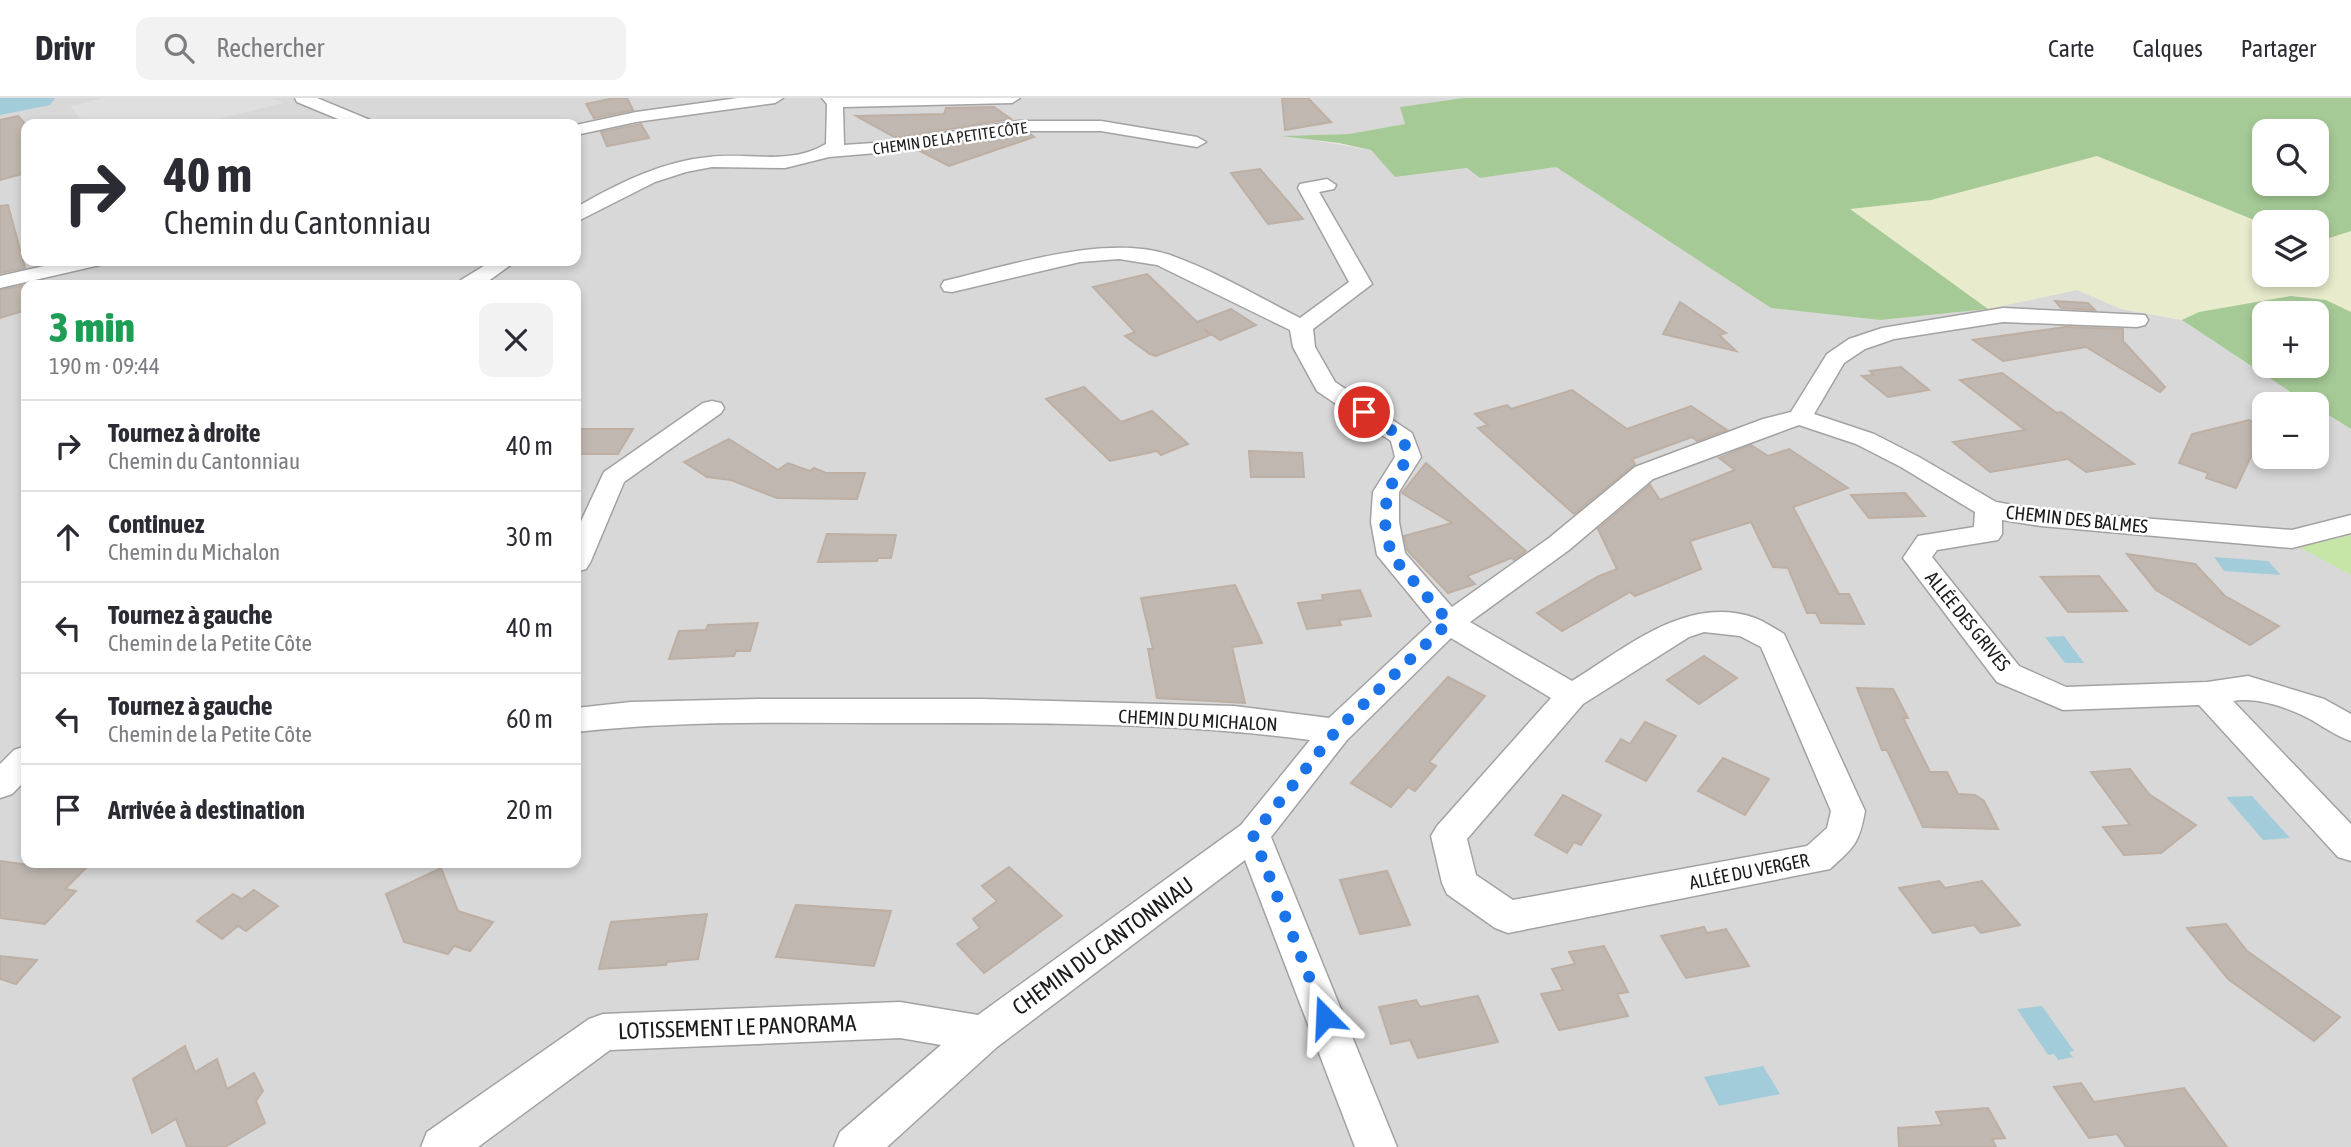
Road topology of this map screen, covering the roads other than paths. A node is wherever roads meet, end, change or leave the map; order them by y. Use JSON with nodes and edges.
{"nodes":[{"id":1,"x":303,"y":98,"type":"edge"},
{"id":2,"x":775,"y":98,"type":"edge"},
{"id":3,"x":1012,"y":98,"type":"edge"},
{"id":4,"x":832,"y":100,"type":"edge"},
{"id":5,"x":352,"y":119,"type":"edge"},
{"id":6,"x":581,"y":129,"type":"edge"},
{"id":7,"x":1197,"y":142,"type":"dead end"},
{"id":8,"x":828,"y":152,"type":"junction"},
{"id":9,"x":1327,"y":185,"type":"dead end"},
{"id":10,"x":581,"y":214,"type":"edge"},
{"id":11,"x":71,"y":266,"type":"edge"},
{"id":12,"x":498,"y":266,"type":"edge"},
{"id":13,"x":477,"y":280,"type":"edge"},
{"id":14,"x":0,"y":282,"type":"edge"},
{"id":15,"x":952,"y":286,"type":"dead end"},
{"id":16,"x":2137,"y":320,"type":"dead end"},
{"id":17,"x":1301,"y":327,"type":"junction"},
{"id":18,"x":712,"y":408,"type":"dead end"},
{"id":19,"x":1800,"y":417,"type":"junction"},
{"id":20,"x":1988,"y":509,"type":"junction"},
{"id":21,"x":2351,"y":524,"type":"edge"},
{"id":22,"x":581,"y":552,"type":"edge"},
{"id":23,"x":1449,"y":622,"type":"junction"},
{"id":24,"x":2207,"y":693,"type":"junction"},
{"id":25,"x":1573,"y":696,"type":"junction"},
{"id":26,"x":581,"y":719,"type":"edge"},
{"id":27,"x":2351,"y":730,"type":"edge"},
{"id":28,"x":1336,"y":731,"type":"junction"},
{"id":29,"x":21,"y":765,"type":"edge"},
{"id":30,"x":0,"y":785,"type":"edge"},
{"id":31,"x":1253,"y":835,"type":"junction"},
{"id":32,"x":2351,"y":847,"type":"edge"},
{"id":33,"x":983,"y":1034,"type":"junction"},
{"id":34,"x":442,"y":1147,"type":"edge"},
{"id":35,"x":855,"y":1147,"type":"edge"},
{"id":36,"x":1376,"y":1147,"type":"edge"}],
"edges":[{"from":1,"to":5,"type":"street"},
{"from":2,"to":6,"type":"street"},
{"from":3,"to":4,"type":"street"},
{"from":4,"to":8,"type":"street"},
{"from":7,"to":8,"type":"street","name":"CHEMIN DE LA PETITE CÔTE"},
{"from":8,"to":10,"type":"street","name":"CHEMIN DE LA PETITE CÔTE"},
{"from":9,"to":17,"type":"street"},
{"from":11,"to":14,"type":"street"},
{"from":12,"to":13,"type":"street"},
{"from":15,"to":17,"type":"street"},
{"from":16,"to":19,"type":"street"},
{"from":17,"to":23,"type":"street"},
{"from":18,"to":22,"type":"street"},
{"from":19,"to":20,"type":"street","name":"CHEMIN DES BALMES"},
{"from":19,"to":23,"type":"street"},
{"from":20,"to":21,"type":"street","name":"CHEMIN DES BALMES"},
{"from":20,"to":24,"type":"street","name":"ALLÉE DES GRIVES"},
{"from":23,"to":25,"type":"street"},
{"from":23,"to":28,"type":"street"},
{"from":24,"to":27,"type":"street","name":"ALLÉE DES GRIVES"},
{"from":24,"to":32,"type":"street"},
{"from":25,"to":25,"type":"street","name":"ALLÉE DU VERGER"},
{"from":26,"to":28,"type":"street","name":"CHEMIN DU MICHALON"},
{"from":28,"to":31,"type":"street","name":"CHEMIN DU CANTONNIAU"},
{"from":29,"to":30,"type":"street"},
{"from":31,"to":33,"type":"street","name":"CHEMIN DU CANTONNIAU"},
{"from":31,"to":36,"type":"street"},
{"from":33,"to":34,"type":"street","name":"LOTISSEMENT LE PANORAMA"},
{"from":33,"to":35,"type":"street","name":"CHEMIN DU CANTONNIAU"}]}
